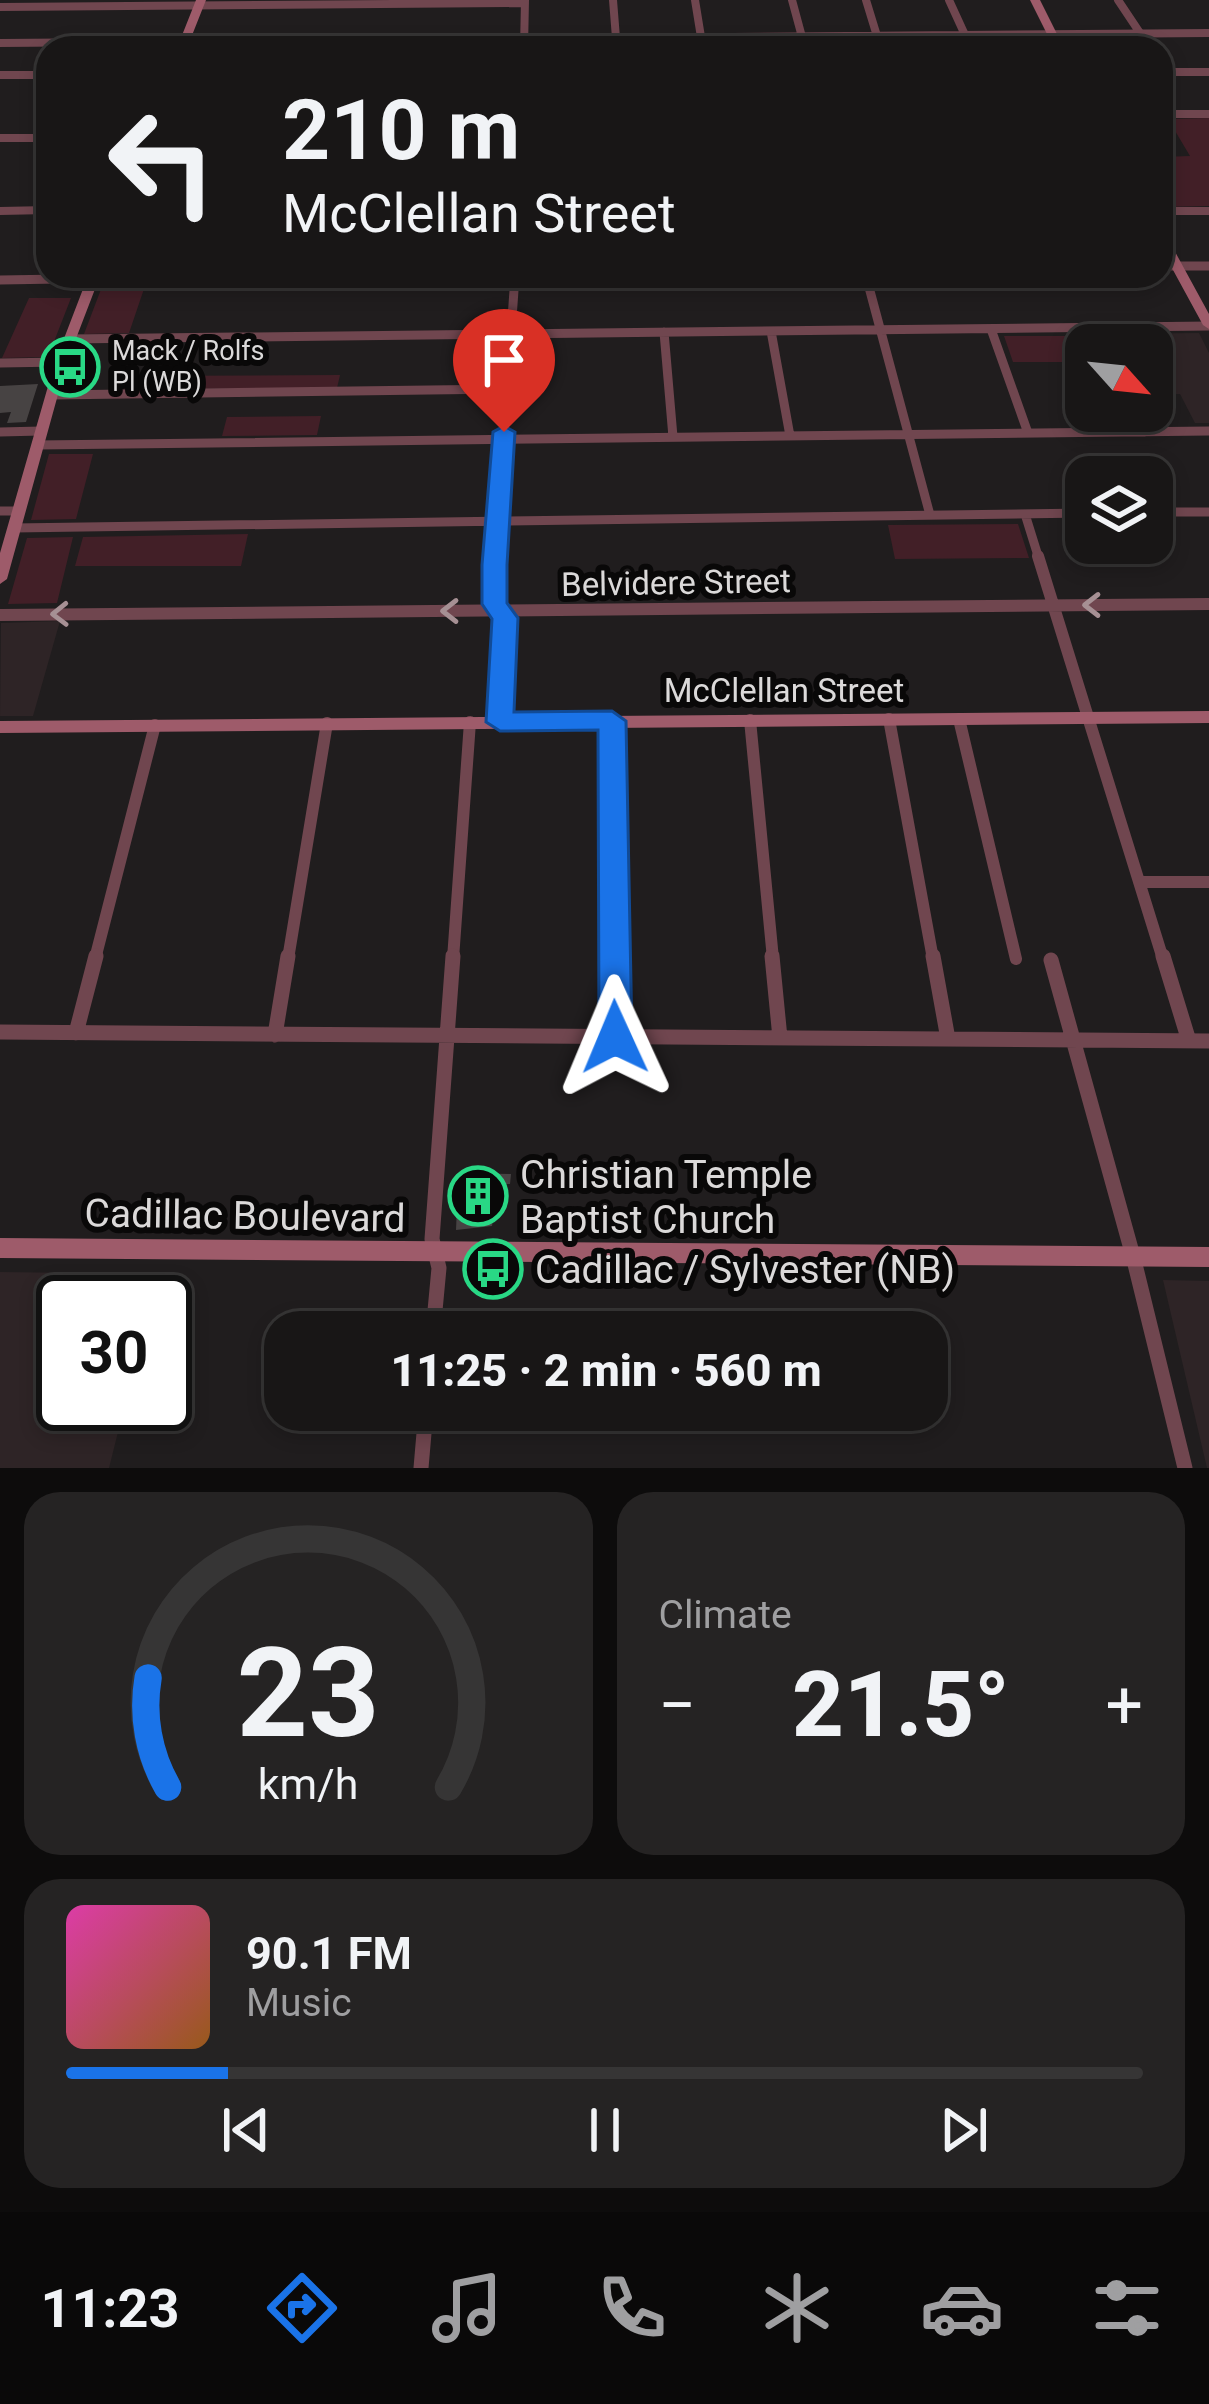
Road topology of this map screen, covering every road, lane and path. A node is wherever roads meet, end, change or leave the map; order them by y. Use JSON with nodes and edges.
{"nodes":[{"id":1,"x":613,"y":0,"type":"edge"},
{"id":2,"x":695,"y":0,"type":"edge"},
{"id":3,"x":792,"y":0,"type":"edge"},
{"id":4,"x":866,"y":0,"type":"edge"},
{"id":5,"x":949,"y":0,"type":"edge"},
{"id":6,"x":1035,"y":0,"type":"edge"},
{"id":7,"x":1118,"y":0,"type":"edge"},
{"id":8,"x":525,"y":2,"type":"edge"},
{"id":9,"x":200,"y":3,"type":"edge"},
{"id":10,"x":0,"y":7,"type":"edge"},
{"id":11,"x":1140,"y":33,"type":"junction"},
{"id":12,"x":1209,"y":33,"type":"edge"},
{"id":13,"x":1052,"y":34,"type":"junction"},
{"id":14,"x":964,"y":35,"type":"junction"},
{"id":15,"x":187,"y":36,"type":"edge"},
{"id":16,"x":524,"y":36,"type":"edge"},
{"id":17,"x":616,"y":36,"type":"edge"},
{"id":18,"x":700,"y":36,"type":"edge"},
{"id":19,"x":802,"y":36,"type":"joint"},
{"id":20,"x":878,"y":36,"type":"junction"},
{"id":21,"x":0,"y":43,"type":"edge"},
{"id":22,"x":36,"y":43,"type":"edge"},
{"id":23,"x":1173,"y":72,"type":"edge"},
{"id":24,"x":1209,"y":72,"type":"edge"},
{"id":25,"x":0,"y":75,"type":"edge"},
{"id":26,"x":36,"y":75,"type":"edge"},
{"id":27,"x":1209,"y":114,"type":"edge"},
{"id":28,"x":1173,"y":115,"type":"edge"},
{"id":29,"x":0,"y":138,"type":"edge"},
{"id":30,"x":36,"y":138,"type":"edge"},
{"id":31,"x":36,"y":210,"type":"edge"},
{"id":32,"x":0,"y":211,"type":"edge"},
{"id":33,"x":1209,"y":211,"type":"edge"},
{"id":34,"x":1173,"y":212,"type":"edge"},
{"id":35,"x":1173,"y":266,"type":"edge"},
{"id":36,"x":1209,"y":266,"type":"edge"},
{"id":37,"x":1173,"y":272,"type":"edge"},
{"id":38,"x":36,"y":279,"type":"edge"},
{"id":39,"x":0,"y":280,"type":"edge"},
{"id":40,"x":89,"y":288,"type":"edge"},
{"id":41,"x":514,"y":288,"type":"edge"},
{"id":42,"x":869,"y":288,"type":"edge"},
{"id":43,"x":1209,"y":326,"type":"edge"},
{"id":44,"x":1173,"y":327,"type":"edge"},
{"id":45,"x":1065,"y":328,"type":"edge"},
{"id":46,"x":991,"y":329,"type":"junction"},
{"id":47,"x":880,"y":330,"type":"junction"},
{"id":48,"x":771,"y":331,"type":"junction"},
{"id":49,"x":664,"y":332,"type":"junction"},
{"id":50,"x":511,"y":334,"type":"junction"},
{"id":51,"x":69,"y":339,"type":"junction"},
{"id":52,"x":61,"y":362,"type":"junction"},
{"id":53,"x":0,"y":363,"type":"edge"},
{"id":54,"x":507,"y":389,"type":"junction"},
{"id":55,"x":51,"y":395,"type":"junction"},
{"id":56,"x":1209,"y":431,"type":"edge"},
{"id":57,"x":0,"y":432,"type":"edge"},
{"id":58,"x":1145,"y":432,"type":"edge"},
{"id":59,"x":1173,"y":432,"type":"edge"},
{"id":60,"x":1028,"y":434,"type":"junction"},
{"id":61,"x":908,"y":435,"type":"junction"},
{"id":62,"x":790,"y":436,"type":"junction"},
{"id":63,"x":673,"y":437,"type":"junction"},
{"id":64,"x":39,"y":438,"type":"junction"},
{"id":65,"x":503,"y":440,"type":"junction"},
{"id":66,"x":0,"y":511,"type":"edge"},
{"id":67,"x":19,"y":511,"type":"junction"},
{"id":68,"x":1173,"y":512,"type":"edge"},
{"id":69,"x":1209,"y":512,"type":"edge"},
{"id":70,"x":1065,"y":513,"type":"edge"},
{"id":71,"x":1025,"y":514,"type":"junction"},
{"id":72,"x":930,"y":515,"type":"junction"},
{"id":73,"x":498,"y":521,"type":"junction"},
{"id":74,"x":14,"y":527,"type":"junction"},
{"id":75,"x":0,"y":579,"type":"edge"},
{"id":76,"x":1209,"y":604,"type":"edge"},
{"id":77,"x":1054,"y":605,"type":"junction"},
{"id":78,"x":499,"y":610,"type":"junction"},
{"id":79,"x":0,"y":615,"type":"edge"},
{"id":80,"x":1209,"y":717,"type":"edge"},
{"id":81,"x":959,"y":718,"type":"junction"},
{"id":82,"x":1089,"y":718,"type":"junction"},
{"id":83,"x":889,"y":719,"type":"junction"},
{"id":84,"x":750,"y":720,"type":"junction"},
{"id":85,"x":612,"y":721,"type":"junction"},
{"id":86,"x":470,"y":722,"type":"junction"},
{"id":87,"x":500,"y":722,"type":"junction"},
{"id":88,"x":327,"y":723,"type":"junction"},
{"id":89,"x":155,"y":725,"type":"junction"},
{"id":90,"x":0,"y":727,"type":"edge"},
{"id":91,"x":1139,"y":882,"type":"junction"},
{"id":92,"x":1209,"y":882,"type":"edge"},
{"id":93,"x":1016,"y":960,"type":"dead end"},
{"id":94,"x":1051,"y":960,"type":"dead end"},
{"id":95,"x":0,"y":1032,"type":"edge"},
{"id":96,"x":76,"y":1033,"type":"junction"},
{"id":97,"x":274,"y":1035,"type":"junction"},
{"id":98,"x":445,"y":1036,"type":"junction"},
{"id":99,"x":615,"y":1037,"type":"junction"},
{"id":100,"x":780,"y":1038,"type":"junction"},
{"id":101,"x":948,"y":1039,"type":"junction"},
{"id":102,"x":1071,"y":1040,"type":"junction"},
{"id":103,"x":1189,"y":1041,"type":"junction"},
{"id":104,"x":1209,"y":1041,"type":"edge"},
{"id":105,"x":0,"y":1248,"type":"edge"},
{"id":106,"x":435,"y":1254,"type":"junction"},
{"id":107,"x":1133,"y":1256,"type":"junction"},
{"id":108,"x":1209,"y":1257,"type":"edge"},
{"id":109,"x":435,"y":1311,"type":"edge"},
{"id":110,"x":425,"y":1431,"type":"edge"},
{"id":111,"x":422,"y":1468,"type":"edge"},
{"id":112,"x":1185,"y":1468,"type":"edge"}],
"edges":[{"from":1,"to":17,"type":"street"},
{"from":2,"to":18,"type":"street"},
{"from":3,"to":19,"type":"street"},
{"from":4,"to":20,"type":"street"},
{"from":5,"to":14,"type":"street"},
{"from":6,"to":13,"type":"street"},
{"from":7,"to":11,"type":"street"},
{"from":8,"to":9,"type":"street"},
{"from":8,"to":16,"type":"street"},
{"from":9,"to":10,"type":"street"},
{"from":9,"to":15,"type":"street"},
{"from":11,"to":12,"type":"street"},
{"from":11,"to":13,"type":"street"},
{"from":13,"to":14,"type":"street"},
{"from":14,"to":20,"type":"street"},
{"from":19,"to":20,"type":"street"},
{"from":21,"to":22,"type":"street"},
{"from":23,"to":24,"type":"street"},
{"from":25,"to":26,"type":"street"},
{"from":27,"to":28,"type":"street"},
{"from":29,"to":30,"type":"street"},
{"from":31,"to":32,"type":"street"},
{"from":33,"to":34,"type":"street"},
{"from":35,"to":36,"type":"street"},
{"from":37,"to":43,"type":"street"},
{"from":38,"to":39,"type":"street"},
{"from":40,"to":51,"type":"street"},
{"from":41,"to":50,"type":"street"},
{"from":42,"to":47,"type":"street"},
{"from":43,"to":44,"type":"street"},
{"from":45,"to":46,"type":"street"},
{"from":46,"to":47,"type":"street"},
{"from":46,"to":60,"type":"street"},
{"from":47,"to":48,"type":"street"},
{"from":47,"to":61,"type":"street"},
{"from":48,"to":49,"type":"street"},
{"from":48,"to":62,"type":"street"},
{"from":49,"to":50,"type":"street"},
{"from":49,"to":63,"type":"street"},
{"from":50,"to":51,"type":"street"},
{"from":50,"to":54,"type":"street"},
{"from":51,"to":52,"type":"street"},
{"from":52,"to":53,"type":"street"},
{"from":52,"to":55,"type":"street"},
{"from":54,"to":55,"type":"street"},
{"from":54,"to":65,"type":"street"},
{"from":55,"to":64,"type":"street"},
{"from":56,"to":59,"type":"street"},
{"from":57,"to":64,"type":"street"},
{"from":58,"to":60,"type":"street"},
{"from":60,"to":61,"type":"street"},
{"from":61,"to":62,"type":"street"},
{"from":61,"to":72,"type":"street"},
{"from":62,"to":63,"type":"street"},
{"from":63,"to":65,"type":"street"},
{"from":64,"to":65,"type":"street"},
{"from":64,"to":67,"type":"street"},
{"from":65,"to":73,"type":"street"},
{"from":66,"to":67,"type":"street"},
{"from":67,"to":74,"type":"street"},
{"from":68,"to":69,"type":"street"},
{"from":70,"to":71,"type":"street"},
{"from":71,"to":72,"type":"street"},
{"from":71,"to":77,"type":"street"},
{"from":72,"to":73,"type":"street"},
{"from":73,"to":74,"type":"street"},
{"from":73,"to":78,"type":"street"},
{"from":74,"to":75,"type":"street"},
{"from":76,"to":77,"type":"street","name":"Belvidere Street","one_way":true},
{"from":77,"to":78,"type":"street","name":"Belvidere Street"},
{"from":77,"to":82,"type":"street"},
{"from":78,"to":79,"type":"street","name":"Belvidere Street","one_way":true},
{"from":78,"to":87,"type":"street"},
{"from":80,"to":82,"type":"street","name":"McClellan Street"},
{"from":81,"to":82,"type":"street","name":"McClellan Street"},
{"from":81,"to":83,"type":"street","name":"McClellan Street"},
{"from":81,"to":93,"type":"street"},
{"from":82,"to":91,"type":"street"},
{"from":83,"to":84,"type":"street","name":"McClellan Street"},
{"from":83,"to":101,"type":"street"},
{"from":84,"to":85,"type":"street","name":"McClellan Street"},
{"from":84,"to":100,"type":"street"},
{"from":85,"to":87,"type":"street","name":"McClellan Street"},
{"from":85,"to":99,"type":"street"},
{"from":86,"to":87,"type":"street","name":"McClellan Street"},
{"from":86,"to":88,"type":"street","name":"McClellan Street"},
{"from":86,"to":98,"type":"street"},
{"from":88,"to":89,"type":"street","name":"McClellan Street"},
{"from":88,"to":97,"type":"street"},
{"from":89,"to":90,"type":"street","name":"McClellan Street"},
{"from":89,"to":96,"type":"street"},
{"from":91,"to":92,"type":"street"},
{"from":91,"to":103,"type":"street"},
{"from":94,"to":102,"type":"street"},
{"from":95,"to":96,"type":"street"},
{"from":96,"to":97,"type":"street"},
{"from":97,"to":98,"type":"street"},
{"from":98,"to":99,"type":"street"},
{"from":98,"to":106,"type":"street"},
{"from":99,"to":100,"type":"street"},
{"from":100,"to":101,"type":"street"},
{"from":101,"to":102,"type":"street"},
{"from":102,"to":103,"type":"street"},
{"from":102,"to":107,"type":"street"},
{"from":103,"to":104,"type":"street"},
{"from":105,"to":106,"type":"street","name":"Cadillac Boulevard"},
{"from":106,"to":107,"type":"street","name":"Cadillac Boulevard"},
{"from":106,"to":109,"type":"street"},
{"from":107,"to":108,"type":"street","name":"Cadillac Boulevard"},
{"from":107,"to":112,"type":"street"},
{"from":110,"to":111,"type":"street"}]}
